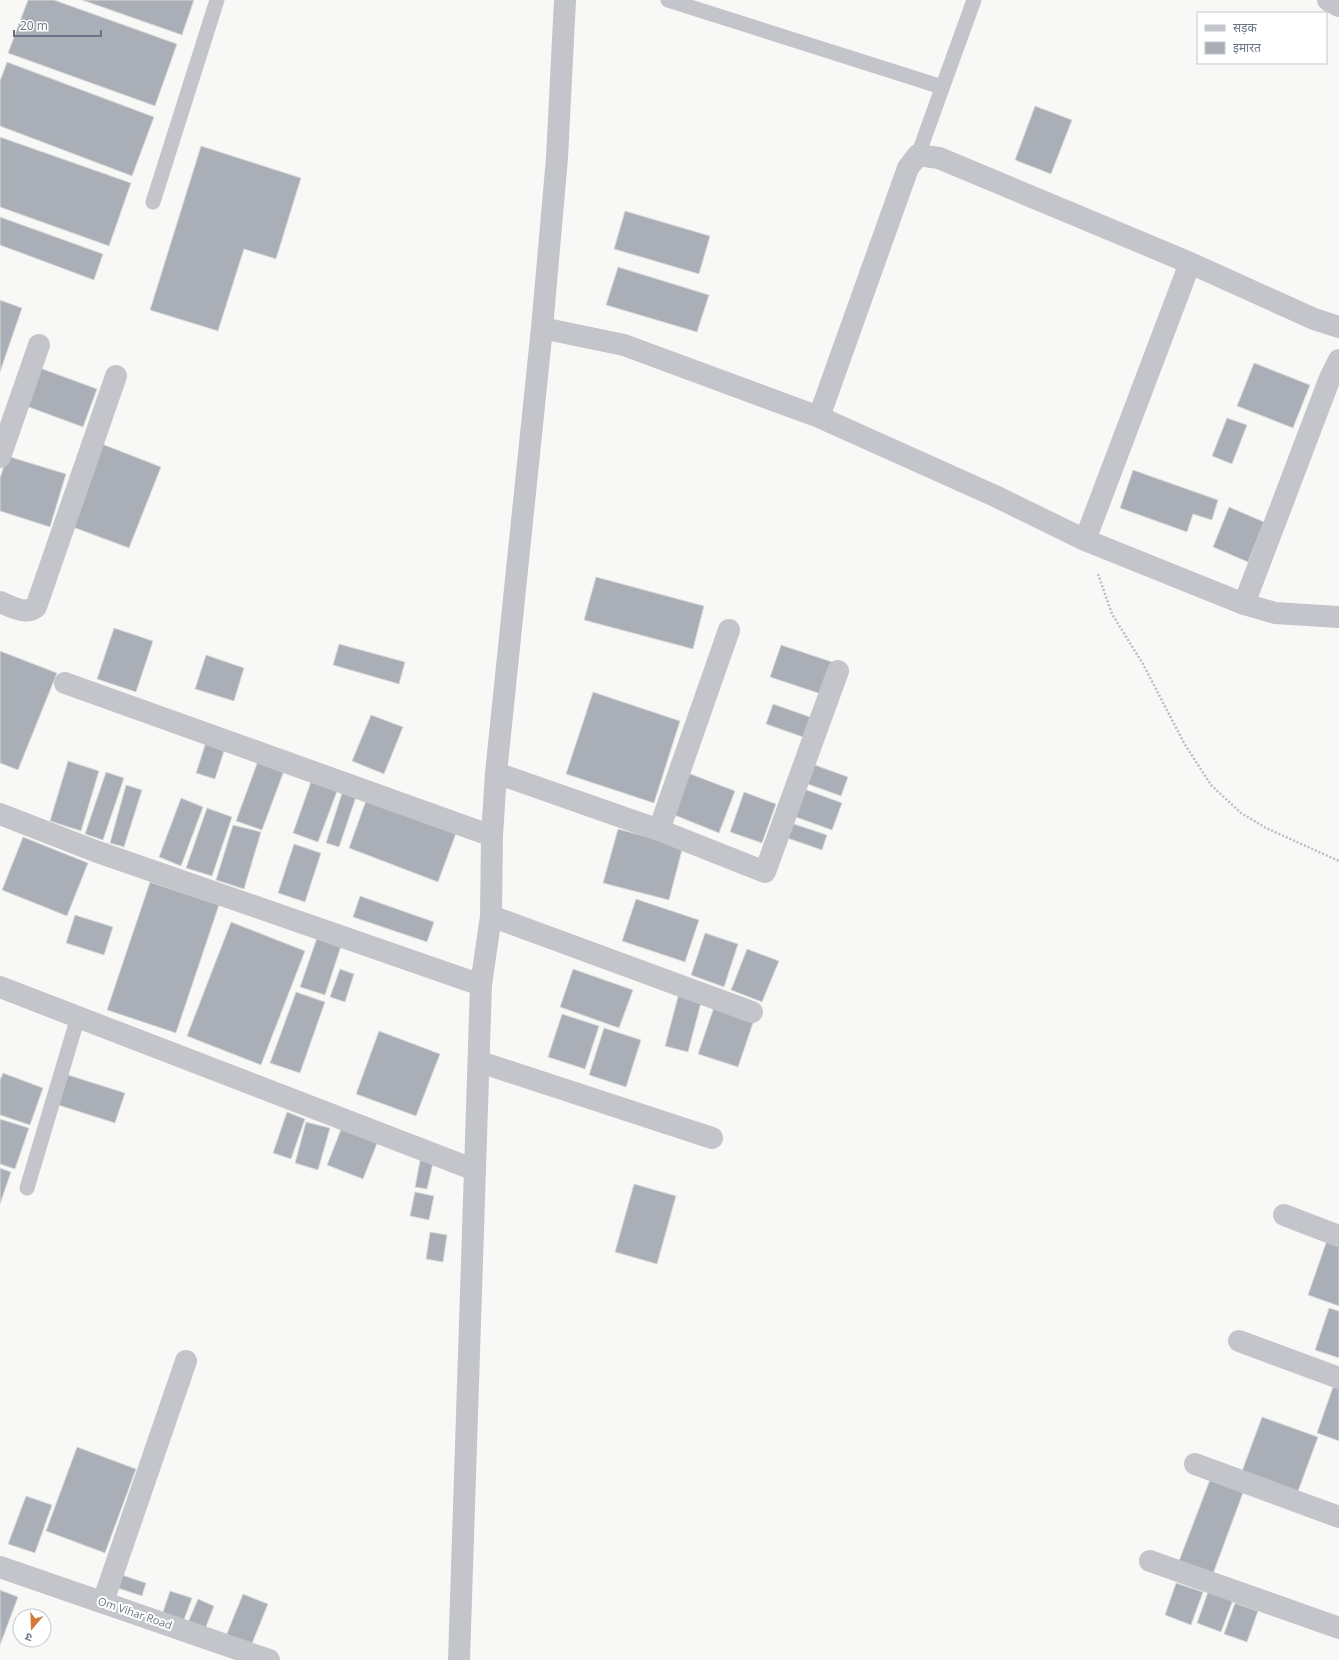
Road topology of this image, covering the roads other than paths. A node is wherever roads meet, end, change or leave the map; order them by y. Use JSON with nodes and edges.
{"nodes":[{"id":1,"x":217,"y":0,"type":"edge"},
{"id":2,"x":565,"y":0,"type":"edge"},
{"id":3,"x":668,"y":0,"type":"edge"},
{"id":4,"x":974,"y":0,"type":"edge"},
{"id":5,"x":1328,"y":0,"type":"edge"},
{"id":6,"x":1339,"y":6,"type":"edge"},
{"id":7,"x":942,"y":88,"type":"junction"},
{"id":8,"x":918,"y":155,"type":"junction"},
{"id":9,"x":153,"y":202,"type":"dead end"},
{"id":10,"x":1190,"y":263,"type":"junction"},
{"id":11,"x":1339,"y":327,"type":"edge"},
{"id":12,"x":542,"y":328,"type":"junction"},
{"id":13,"x":39,"y":345,"type":"dead end"},
{"id":14,"x":1339,"y":360,"type":"edge"},
{"id":15,"x":116,"y":376,"type":"dead end"},
{"id":16,"x":819,"y":417,"type":"junction"},
{"id":17,"x":0,"y":457,"type":"edge"},
{"id":18,"x":1085,"y":540,"type":"junction"},
{"id":19,"x":0,"y":602,"type":"edge"},
{"id":20,"x":1244,"y":604,"type":"junction"},
{"id":21,"x":1339,"y":618,"type":"edge"},
{"id":22,"x":729,"y":630,"type":"dead end"},
{"id":23,"x":838,"y":670,"type":"dead end"},
{"id":24,"x":65,"y":683,"type":"dead end"},
{"id":25,"x":496,"y":773,"type":"junction"},
{"id":26,"x":0,"y":814,"type":"edge"},
{"id":27,"x":659,"y":830,"type":"junction"},
{"id":28,"x":492,"y":836,"type":"junction"},
{"id":29,"x":491,"y":916,"type":"junction"},
{"id":30,"x":482,"y":984,"type":"junction"},
{"id":31,"x":0,"y":988,"type":"edge"},
{"id":32,"x":752,"y":1012,"type":"dead end"},
{"id":33,"x":78,"y":1017,"type":"junction"},
{"id":34,"x":480,"y":1062,"type":"junction"},
{"id":35,"x":712,"y":1138,"type":"dead end"},
{"id":36,"x":475,"y":1170,"type":"junction"},
{"id":37,"x":26,"y":1188,"type":"dead end"},
{"id":38,"x":1284,"y":1214,"type":"dead end"},
{"id":39,"x":1339,"y":1236,"type":"edge"},
{"id":40,"x":1239,"y":1341,"type":"dead end"},
{"id":41,"x":186,"y":1361,"type":"dead end"},
{"id":42,"x":1339,"y":1378,"type":"edge"},
{"id":43,"x":1195,"y":1464,"type":"dead end"},
{"id":44,"x":1339,"y":1517,"type":"edge"},
{"id":45,"x":1150,"y":1561,"type":"dead end"},
{"id":46,"x":0,"y":1567,"type":"edge"},
{"id":47,"x":103,"y":1602,"type":"junction"},
{"id":48,"x":1339,"y":1628,"type":"edge"},
{"id":49,"x":242,"y":1656,"type":"edge"},
{"id":50,"x":269,"y":1660,"type":"edge"},
{"id":51,"x":459,"y":1660,"type":"edge"}],
"edges":[{"from":1,"to":9,"type":"lane"},
{"from":2,"to":12,"type":"street"},
{"from":3,"to":7,"type":"lane"},
{"from":4,"to":7,"type":"lane"},
{"from":5,"to":6,"type":"street"},
{"from":7,"to":8,"type":"lane"},
{"from":8,"to":10,"type":"street"},
{"from":8,"to":16,"type":"street"},
{"from":10,"to":11,"type":"street"},
{"from":10,"to":18,"type":"street"},
{"from":12,"to":16,"type":"street"},
{"from":12,"to":25,"type":"street"},
{"from":13,"to":17,"type":"street"},
{"from":14,"to":20,"type":"street"},
{"from":15,"to":19,"type":"street"},
{"from":16,"to":18,"type":"street"},
{"from":18,"to":20,"type":"street"},
{"from":20,"to":21,"type":"street"},
{"from":22,"to":27,"type":"street"},
{"from":23,"to":27,"type":"street"},
{"from":24,"to":28,"type":"street"},
{"from":25,"to":27,"type":"street"},
{"from":25,"to":28,"type":"street"},
{"from":26,"to":30,"type":"street"},
{"from":28,"to":29,"type":"street"},
{"from":29,"to":30,"type":"street"},
{"from":29,"to":32,"type":"street"},
{"from":30,"to":34,"type":"street"},
{"from":31,"to":33,"type":"street"},
{"from":33,"to":36,"type":"street"},
{"from":33,"to":37,"type":"lane"},
{"from":34,"to":35,"type":"street"},
{"from":34,"to":36,"type":"street"},
{"from":36,"to":51,"type":"street"},
{"from":38,"to":39,"type":"street"},
{"from":40,"to":42,"type":"street"},
{"from":41,"to":47,"type":"street"},
{"from":43,"to":44,"type":"street"},
{"from":45,"to":48,"type":"street"},
{"from":46,"to":47,"type":"street","name":"Om Vihar Road"},
{"from":47,"to":49,"type":"street","name":"Om Vihar Road"},
{"from":49,"to":50,"type":"street","name":"Om Vihar Road"}]}
